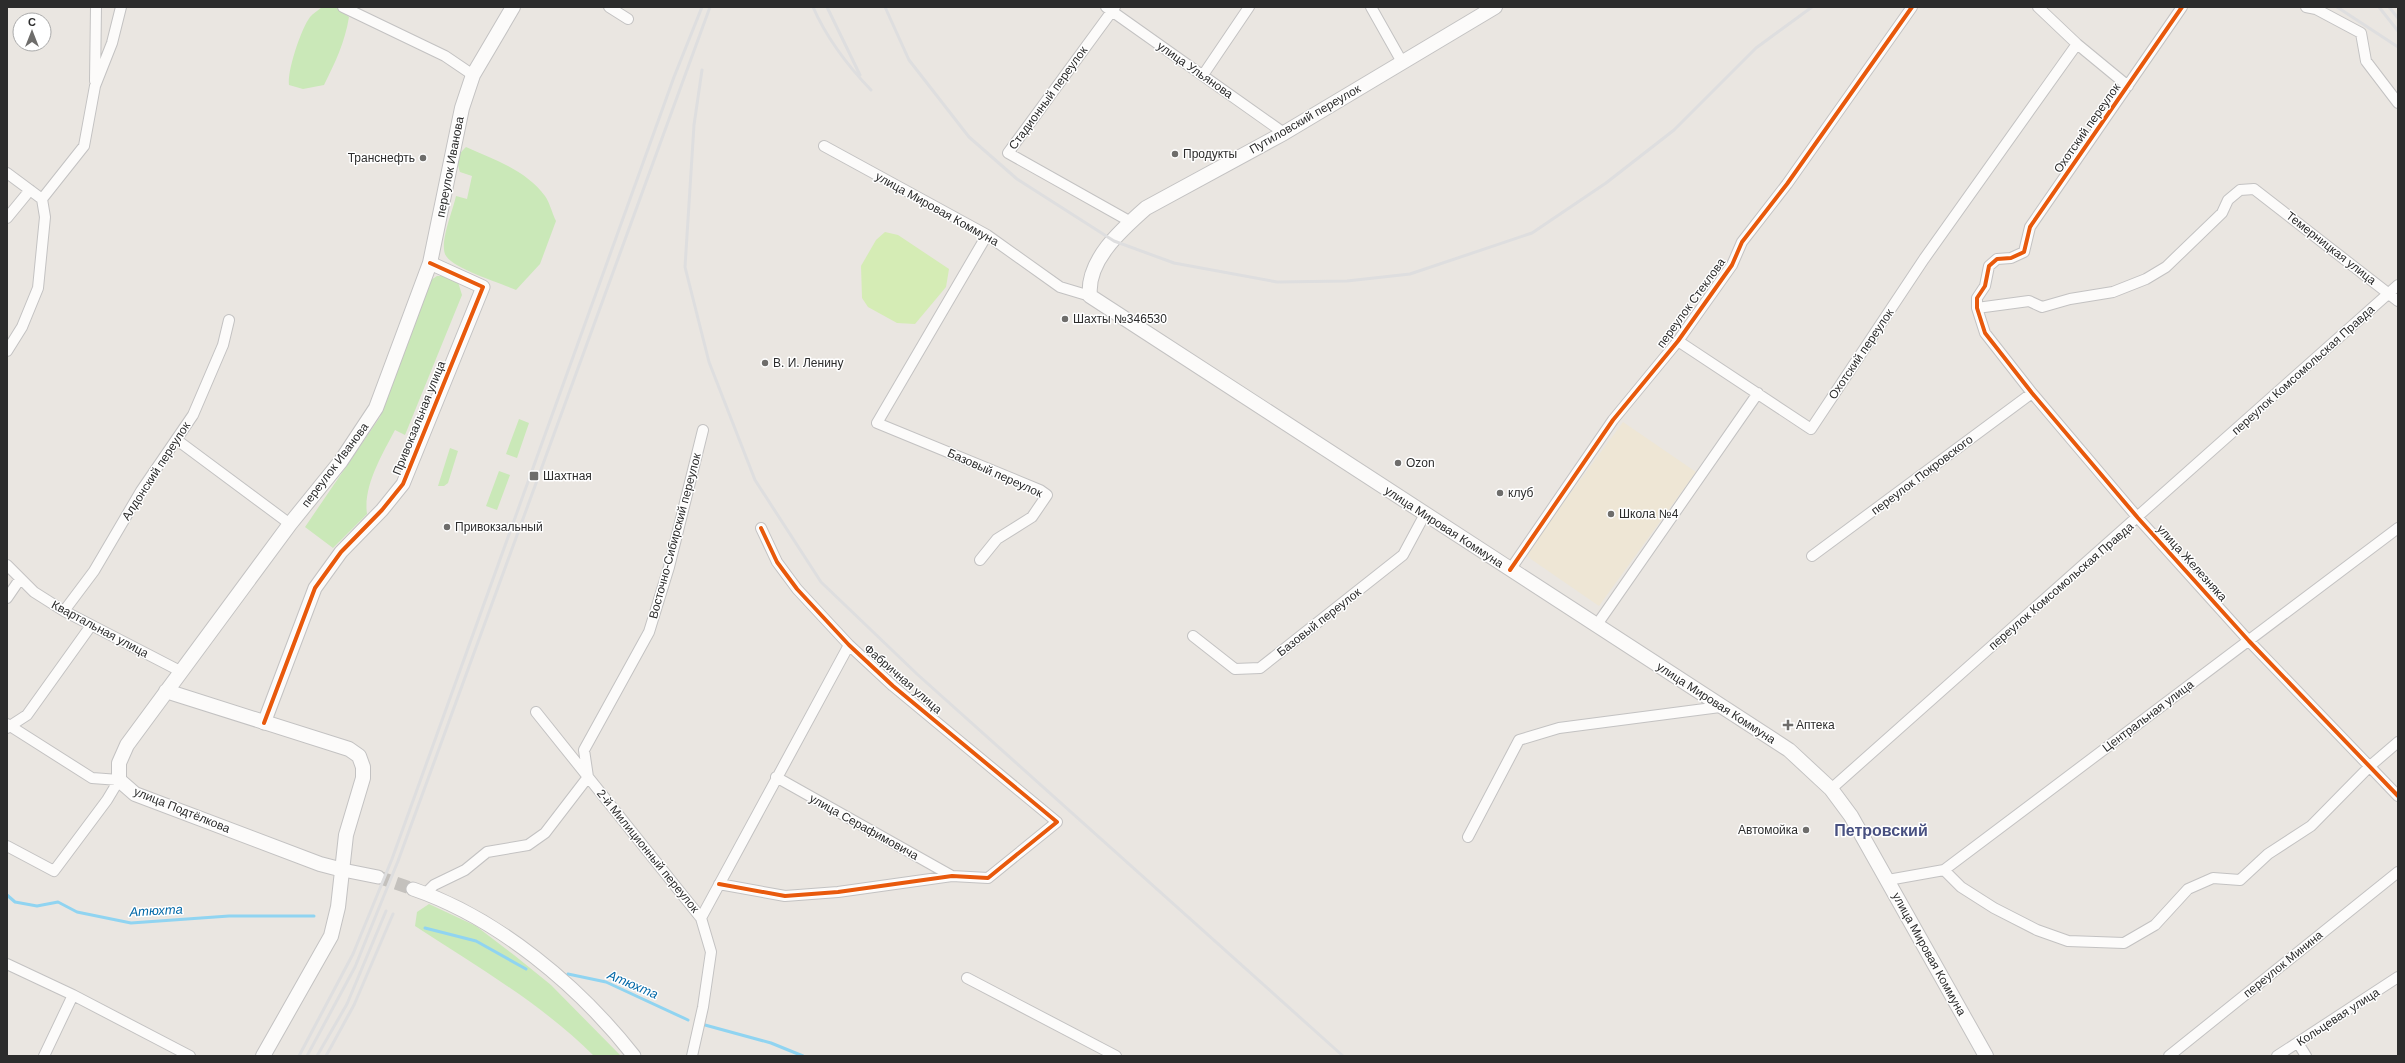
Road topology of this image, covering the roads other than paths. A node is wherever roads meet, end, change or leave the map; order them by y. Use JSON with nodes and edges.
{"nodes":[{"id":1,"x":96,"y":7,"type":"edge"},
{"id":2,"x":121,"y":7,"type":"edge"},
{"id":3,"x":343,"y":7,"type":"edge"},
{"id":4,"x":513,"y":7,"type":"edge"},
{"id":5,"x":609,"y":7,"type":"edge"},
{"id":6,"x":1249,"y":7,"type":"edge"},
{"id":7,"x":1371,"y":7,"type":"edge"},
{"id":8,"x":1495,"y":7,"type":"edge"},
{"id":9,"x":1912,"y":7,"type":"edge"},
{"id":10,"x":2038,"y":7,"type":"edge"},
{"id":11,"x":2182,"y":7,"type":"edge"},
{"id":12,"x":2306,"y":7,"type":"edge"},
{"id":13,"x":1111,"y":8,"type":"edge"},
{"id":14,"x":628,"y":19,"type":"dead end"},
{"id":15,"x":2077,"y":44,"type":"junction"},
{"id":16,"x":1402,"y":62,"type":"junction"},
{"id":17,"x":473,"y":76,"type":"junction"},
{"id":18,"x":1203,"y":76,"type":"junction"},
{"id":19,"x":95,"y":86,"type":"junction"},
{"id":20,"x":2128,"y":86,"type":"junction"},
{"id":21,"x":2398,"y":103,"type":"edge"},
{"id":22,"x":1284,"y":133,"type":"junction"},
{"id":23,"x":824,"y":146,"type":"dead end"},
{"id":24,"x":7,"y":173,"type":"edge"},
{"id":25,"x":30,"y":190,"type":"junction"},
{"id":26,"x":42,"y":199,"type":"junction"},
{"id":27,"x":7,"y":218,"type":"edge"},
{"id":28,"x":1131,"y":222,"type":"junction"},
{"id":29,"x":987,"y":235,"type":"junction"},
{"id":30,"x":430,"y":263,"type":"junction"},
{"id":31,"x":2398,"y":285,"type":"edge"},
{"id":32,"x":2389,"y":294,"type":"junction"},
{"id":33,"x":1090,"y":296,"type":"junction"},
{"id":34,"x":2398,"y":301,"type":"edge"},
{"id":35,"x":1977,"y":308,"type":"junction"},
{"id":36,"x":229,"y":320,"type":"dead end"},
{"id":37,"x":1678,"y":341,"type":"junction"},
{"id":38,"x":7,"y":351,"type":"edge"},
{"id":39,"x":1758,"y":393,"type":"junction"},
{"id":40,"x":2032,"y":393,"type":"junction"},
{"id":41,"x":703,"y":430,"type":"dead end"},
{"id":42,"x":177,"y":440,"type":"junction"},
{"id":43,"x":1425,"y":514,"type":"junction"},
{"id":44,"x":2138,"y":518,"type":"junction"},
{"id":45,"x":290,"y":524,"type":"junction"},
{"id":46,"x":761,"y":528,"type":"dead end"},
{"id":47,"x":2398,"y":528,"type":"edge"},
{"id":48,"x":1812,"y":556,"type":"dead end"},
{"id":49,"x":980,"y":560,"type":"dead end"},
{"id":50,"x":7,"y":565,"type":"edge"},
{"id":51,"x":1510,"y":570,"type":"junction"},
{"id":52,"x":20,"y":579,"type":"junction"},
{"id":53,"x":7,"y":598,"type":"edge"},
{"id":54,"x":64,"y":611,"type":"junction"},
{"id":55,"x":1596,"y":626,"type":"junction"},
{"id":56,"x":90,"y":627,"type":"junction"},
{"id":57,"x":1193,"y":636,"type":"dead end"},
{"id":58,"x":2249,"y":641,"type":"junction"},
{"id":59,"x":849,"y":645,"type":"junction"},
{"id":60,"x":180,"y":671,"type":"junction"},
{"id":61,"x":166,"y":691,"type":"junction"},
{"id":62,"x":1720,"y":707,"type":"junction"},
{"id":63,"x":536,"y":712,"type":"dead end"},
{"id":64,"x":264,"y":723,"type":"junction"},
{"id":65,"x":8,"y":726,"type":"edge"},
{"id":66,"x":2398,"y":742,"type":"edge"},
{"id":67,"x":2370,"y":766,"type":"junction"},
{"id":68,"x":588,"y":777,"type":"junction"},
{"id":69,"x":776,"y":778,"type":"junction"},
{"id":70,"x":118,"y":780,"type":"junction"},
{"id":71,"x":1831,"y":789,"type":"junction"},
{"id":72,"x":2398,"y":796,"type":"edge"},
{"id":73,"x":1468,"y":838,"type":"dead end"},
{"id":74,"x":7,"y":846,"type":"edge"},
{"id":75,"x":343,"y":870,"type":"junction"},
{"id":76,"x":1944,"y":870,"type":"junction"},
{"id":77,"x":2398,"y":872,"type":"edge"},
{"id":78,"x":952,"y":876,"type":"junction"},
{"id":79,"x":378,"y":877,"type":"tunnel mouth"},
{"id":80,"x":1888,"y":880,"type":"junction"},
{"id":81,"x":719,"y":884,"type":"junction"},
{"id":82,"x":413,"y":889,"type":"tunnel mouth"},
{"id":83,"x":426,"y":894,"type":"junction"},
{"id":84,"x":701,"y":918,"type":"junction"},
{"id":85,"x":7,"y":964,"type":"edge"},
{"id":86,"x":2398,"y":977,"type":"edge"},
{"id":87,"x":967,"y":978,"type":"dead end"},
{"id":88,"x":73,"y":995,"type":"junction"},
{"id":89,"x":2298,"y":1043,"type":"junction"},
{"id":90,"x":44,"y":1056,"type":"edge"},
{"id":91,"x":190,"y":1056,"type":"edge"},
{"id":92,"x":263,"y":1056,"type":"edge"},
{"id":93,"x":634,"y":1056,"type":"edge"},
{"id":94,"x":692,"y":1056,"type":"edge"},
{"id":95,"x":1116,"y":1056,"type":"edge"},
{"id":96,"x":1986,"y":1056,"type":"edge"},
{"id":97,"x":2169,"y":1056,"type":"edge"},
{"id":98,"x":2277,"y":1056,"type":"edge"},
{"id":99,"x":2306,"y":1056,"type":"edge"}],
"edges":[{"from":1,"to":19,"type":"street"},
{"from":2,"to":19,"type":"street"},
{"from":3,"to":17,"type":"street"},
{"from":4,"to":17,"type":"main road","name":"переулок Иванова"},
{"from":5,"to":14,"type":"street"},
{"from":6,"to":18,"type":"street"},
{"from":7,"to":16,"type":"street"},
{"from":8,"to":16,"type":"main road","name":"Путиловский переулок"},
{"from":9,"to":37,"type":"street","name":"переулок Стеклова"},
{"from":10,"to":15,"type":"street"},
{"from":11,"to":20,"type":"street","name":"Охотский переулок"},
{"from":12,"to":21,"type":"street"},
{"from":13,"to":18,"type":"street","name":"улица Ульянова"},
{"from":13,"to":28,"type":"street","name":"Стадионный переулок"},
{"from":15,"to":20,"type":"street"},
{"from":15,"to":39,"type":"street","name":"Охотский переулок"},
{"from":16,"to":22,"type":"main road","name":"Путиловский переулок"},
{"from":17,"to":30,"type":"main road","name":"переулок Иванова"},
{"from":18,"to":22,"type":"street","name":"улица Ульянова"},
{"from":19,"to":26,"type":"street"},
{"from":20,"to":35,"type":"street","name":"Охотский переулок"},
{"from":22,"to":28,"type":"main road","name":"Путиловский переулок"},
{"from":23,"to":29,"type":"street","name":"улица Мировая Коммуна"},
{"from":24,"to":25,"type":"street"},
{"from":25,"to":26,"type":"street"},
{"from":25,"to":27,"type":"street"},
{"from":26,"to":38,"type":"street"},
{"from":28,"to":33,"type":"main road","name":"Путиловский переулок"},
{"from":29,"to":33,"type":"street","name":"улица Мировая Коммуна"},
{"from":29,"to":49,"type":"street","name":"Базовый переулок"},
{"from":30,"to":45,"type":"main road","name":"переулок Иванова"},
{"from":30,"to":64,"type":"street","name":"Привокзальная улица"},
{"from":31,"to":32,"type":"street","name":"переулок Комсомольская Правда"},
{"from":32,"to":34,"type":"street","name":"Темерницкая улица"},
{"from":32,"to":35,"type":"street","name":"Темерницкая улица"},
{"from":32,"to":44,"type":"street","name":"переулок Комсомольская Правда"},
{"from":33,"to":43,"type":"main road","name":"улица Мировая Коммуна"},
{"from":35,"to":40,"type":"street","name":"улица Железняка"},
{"from":36,"to":42,"type":"street","name":"Алдонский переулок"},
{"from":37,"to":39,"type":"street"},
{"from":37,"to":51,"type":"street","name":"переулок Стеклова"},
{"from":39,"to":55,"type":"street"},
{"from":40,"to":44,"type":"street","name":"улица Железняка"},
{"from":40,"to":48,"type":"street","name":"переулок Покровского"},
{"from":41,"to":68,"type":"street","name":"Восточно-Сибирский переулок"},
{"from":42,"to":45,"type":"street"},
{"from":42,"to":54,"type":"street","name":"Алдонский переулок"},
{"from":43,"to":51,"type":"main road","name":"улица Мировая Коммуна"},
{"from":43,"to":57,"type":"street","name":"Базовый переулок"},
{"from":44,"to":58,"type":"street","name":"улица Железняка"},
{"from":44,"to":71,"type":"street","name":"переулок Комсомольская Правда"},
{"from":45,"to":60,"type":"main road","name":"переулок Иванова"},
{"from":46,"to":59,"type":"street","name":"Фабричная улица"},
{"from":47,"to":58,"type":"street","name":"Центральная улица"},
{"from":50,"to":52,"type":"street","name":"Квартальная улица"},
{"from":51,"to":55,"type":"main road","name":"улица Мировая Коммуна"},
{"from":52,"to":53,"type":"street"},
{"from":52,"to":54,"type":"street","name":"Квартальная улица"},
{"from":54,"to":56,"type":"street","name":"Квартальная улица"},
{"from":55,"to":62,"type":"main road","name":"улица Мировая Коммуна"},
{"from":56,"to":60,"type":"street","name":"Квартальная улица"},
{"from":56,"to":65,"type":"street"},
{"from":58,"to":67,"type":"street","name":"улица Железняка"},
{"from":58,"to":76,"type":"street","name":"Центральная улица"},
{"from":59,"to":69,"type":"street"},
{"from":59,"to":78,"type":"street","name":"Фабричная улица"},
{"from":60,"to":61,"type":"main road","name":"переулок Иванова"},
{"from":61,"to":64,"type":"main road"},
{"from":61,"to":70,"type":"main road","name":"переулок Иванова"},
{"from":62,"to":71,"type":"main road","name":"улица Мировая Коммуна"},
{"from":62,"to":73,"type":"street"},
{"from":63,"to":68,"type":"street","name":"2-й Милиционный переулок"},
{"from":64,"to":75,"type":"main road"},
{"from":65,"to":70,"type":"street"},
{"from":66,"to":67,"type":"street"},
{"from":67,"to":72,"type":"street","name":"улица Железняка"},
{"from":67,"to":76,"type":"street"},
{"from":68,"to":83,"type":"street"},
{"from":68,"to":84,"type":"street","name":"2-й Милиционный переулок"},
{"from":69,"to":78,"type":"street","name":"улица Серафимовича"},
{"from":69,"to":81,"type":"street"},
{"from":70,"to":74,"type":"street","name":"переулок Иванова"},
{"from":70,"to":75,"type":"main road","name":"улица Подтёлкова"},
{"from":71,"to":80,"type":"main road","name":"улица Мировая Коммуна"},
{"from":75,"to":79,"type":"street"},
{"from":75,"to":92,"type":"main road"},
{"from":76,"to":80,"type":"street","name":"Центральная улица"},
{"from":77,"to":97,"type":"street","name":"переулок Минина"},
{"from":78,"to":81,"type":"street"},
{"from":80,"to":96,"type":"main road","name":"улица Мировая Коммуна"},
{"from":81,"to":84,"type":"street"},
{"from":82,"to":83,"type":"street"},
{"from":83,"to":93,"type":"street"},
{"from":84,"to":94,"type":"street","name":"2-й Милиционный переулок"},
{"from":85,"to":88,"type":"street"},
{"from":86,"to":89,"type":"street","name":"Кольцевая улица"},
{"from":87,"to":95,"type":"street"},
{"from":88,"to":90,"type":"street"},
{"from":88,"to":91,"type":"street"},
{"from":89,"to":98,"type":"street","name":"Кольцевая улица"},
{"from":89,"to":99,"type":"street"}]}
